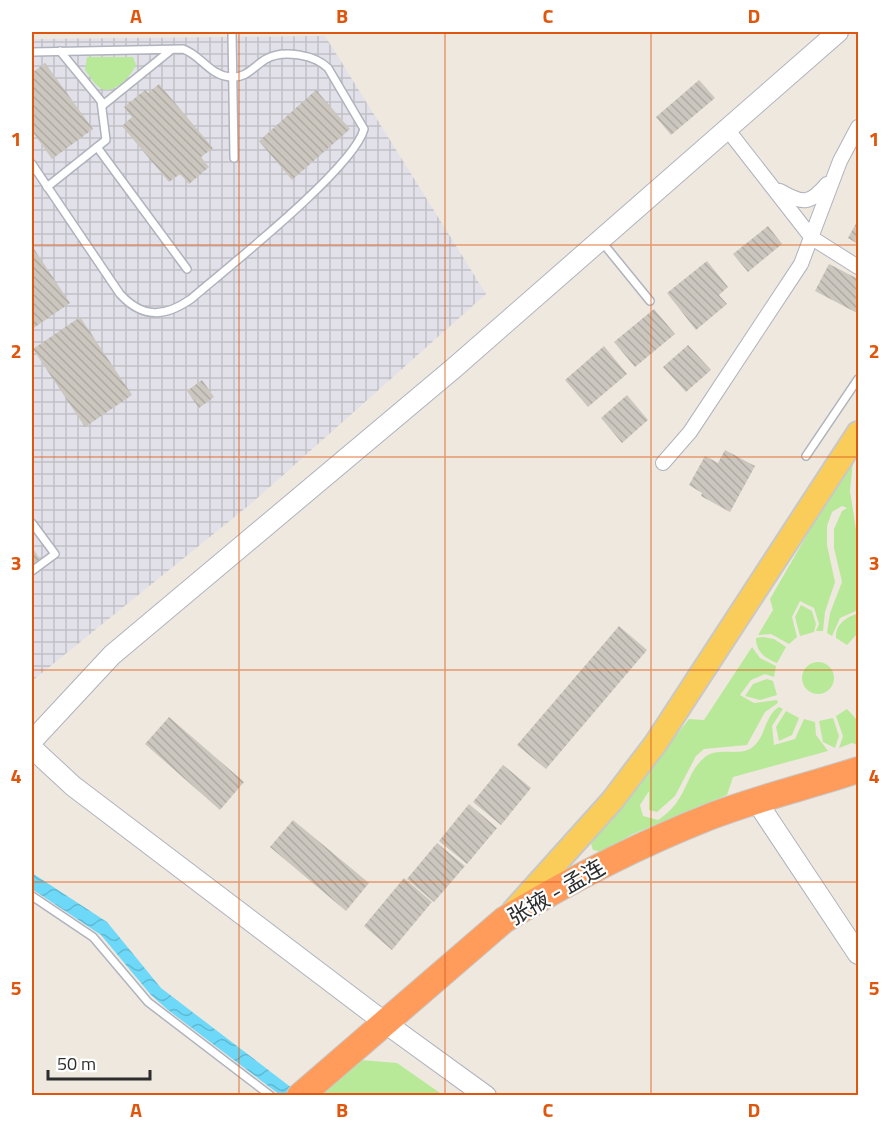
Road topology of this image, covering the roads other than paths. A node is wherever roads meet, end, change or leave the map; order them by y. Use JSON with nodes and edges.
{"nodes":[{"id":1,"x":232,"y":32,"type":"edge"},
{"id":2,"x":838,"y":32,"type":"edge"},
{"id":3,"x":172,"y":49,"type":"junction"},
{"id":4,"x":60,"y":51,"type":"junction"},
{"id":5,"x":32,"y":52,"type":"edge"},
{"id":6,"x":232,"y":77,"type":"junction"},
{"id":7,"x":103,"y":105,"type":"junction"},
{"id":8,"x":858,"y":127,"type":"edge"},
{"id":9,"x":727,"y":129,"type":"junction"},
{"id":10,"x":97,"y":147,"type":"junction"},
{"id":11,"x":234,"y":158,"type":"dead end"},
{"id":12,"x":32,"y":164,"type":"edge"},
{"id":13,"x":834,"y":176,"type":"junction"},
{"id":14,"x":47,"y":187,"type":"junction"},
{"id":15,"x":774,"y":188,"type":"junction"},
{"id":16,"x":812,"y":238,"type":"junction"},
{"id":17,"x":600,"y":240,"type":"junction"},
{"id":18,"x":858,"y":267,"type":"edge"},
{"id":19,"x":187,"y":269,"type":"dead end"},
{"id":20,"x":650,"y":301,"type":"dead end"},
{"id":21,"x":858,"y":379,"type":"edge"},
{"id":22,"x":858,"y":433,"type":"edge"},
{"id":23,"x":806,"y":456,"type":"dead end"},
{"id":24,"x":663,"y":463,"type":"dead end"},
{"id":25,"x":32,"y":523,"type":"edge"},
{"id":26,"x":32,"y":570,"type":"edge"},
{"id":27,"x":32,"y":741,"type":"edge"},
{"id":28,"x":32,"y":748,"type":"edge"},
{"id":29,"x":858,"y":770,"type":"edge"},
{"id":30,"x":757,"y":802,"type":"junction"},
{"id":31,"x":32,"y":896,"type":"edge"},
{"id":32,"x":504,"y":920,"type":"junction"},
{"id":33,"x":858,"y":954,"type":"edge"},
{"id":34,"x":384,"y":1022,"type":"junction"},
{"id":35,"x":271,"y":1095,"type":"edge"},
{"id":36,"x":300,"y":1095,"type":"edge"},
{"id":37,"x":486,"y":1095,"type":"edge"}],
"edges":[{"from":1,"to":6,"type":"lane"},
{"from":2,"to":9,"type":"street"},
{"from":3,"to":4,"type":"lane"},
{"from":3,"to":6,"type":"lane"},
{"from":3,"to":7,"type":"lane"},
{"from":4,"to":5,"type":"lane"},
{"from":4,"to":7,"type":"lane"},
{"from":6,"to":11,"type":"lane"},
{"from":6,"to":14,"type":"lane"},
{"from":7,"to":10,"type":"lane"},
{"from":8,"to":13,"type":"street"},
{"from":9,"to":15,"type":"street"},
{"from":9,"to":17,"type":"street"},
{"from":10,"to":14,"type":"lane"},
{"from":10,"to":19,"type":"lane"},
{"from":12,"to":14,"type":"lane"},
{"from":13,"to":15,"type":"street"},
{"from":13,"to":16,"type":"street"},
{"from":15,"to":16,"type":"street"},
{"from":16,"to":18,"type":"street"},
{"from":16,"to":24,"type":"street"},
{"from":17,"to":20,"type":"lane"},
{"from":17,"to":27,"type":"street"},
{"from":21,"to":23,"type":"lane"},
{"from":22,"to":32,"type":"main road"},
{"from":25,"to":26,"type":"lane"},
{"from":28,"to":34,"type":"street"},
{"from":29,"to":30,"type":"highway","name":"张掖 - 孟连"},
{"from":30,"to":32,"type":"highway","name":"张掖 - 孟连"},
{"from":30,"to":33,"type":"street"},
{"from":31,"to":35,"type":"lane"},
{"from":32,"to":34,"type":"highway","name":"张掖 - 孟连"},
{"from":34,"to":36,"type":"highway","name":"张掖 - 孟连"},
{"from":34,"to":37,"type":"street"}]}
